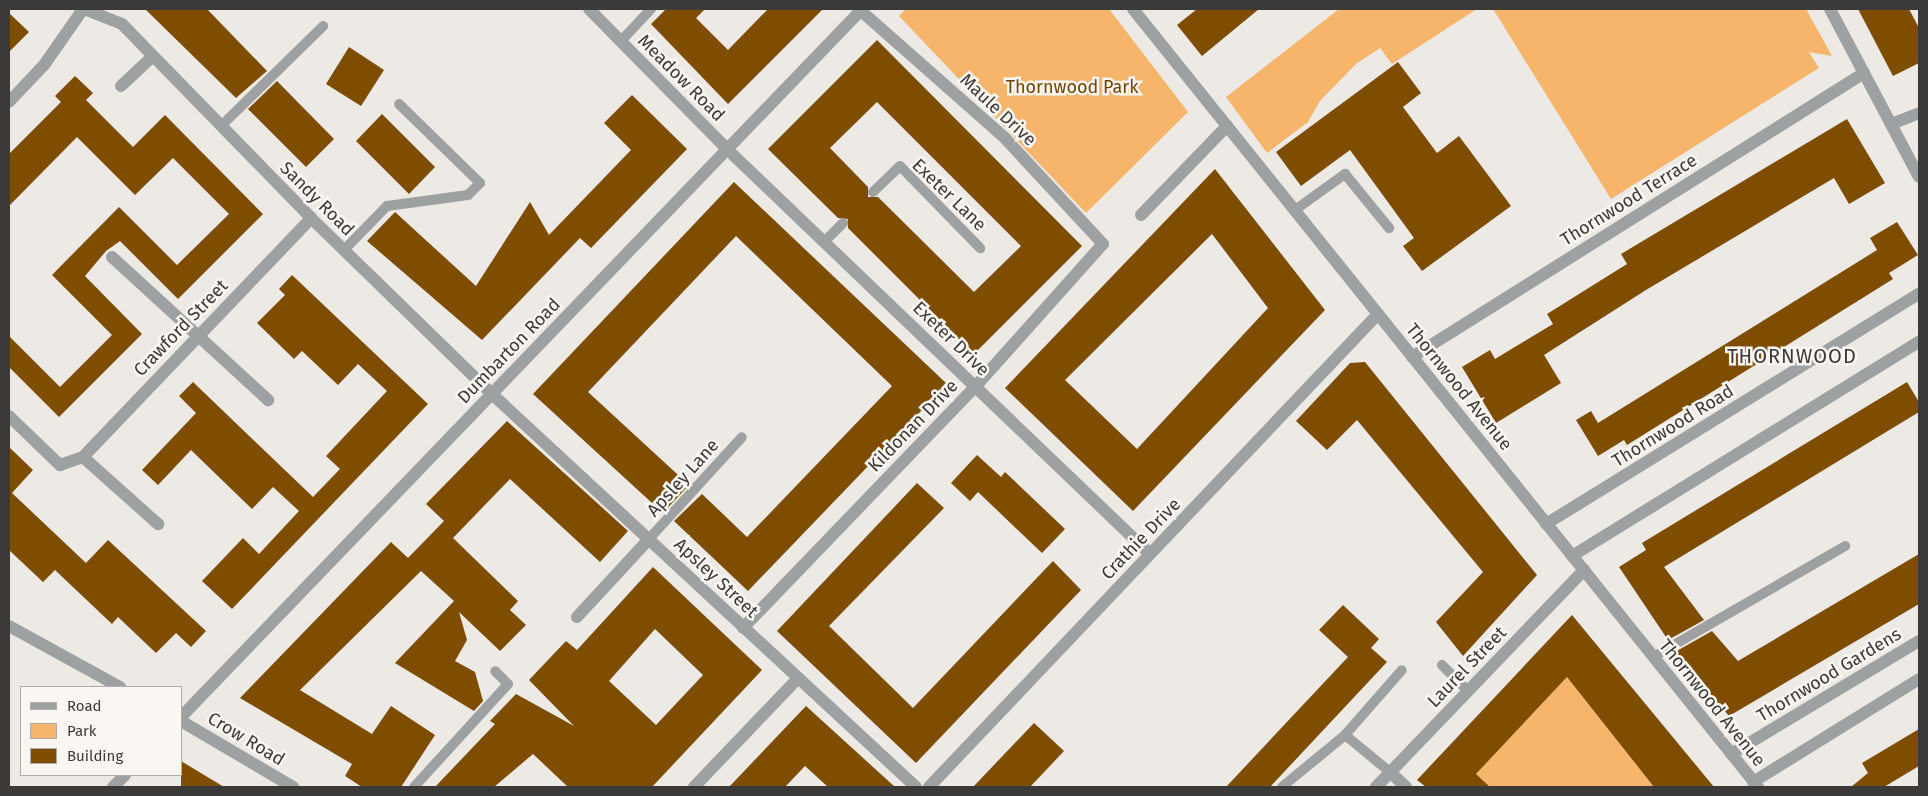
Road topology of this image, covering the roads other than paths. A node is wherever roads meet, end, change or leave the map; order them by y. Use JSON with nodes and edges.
{"nodes":[{"id":1,"x":84,"y":9,"type":"edge"},
{"id":2,"x":589,"y":9,"type":"edge"},
{"id":3,"x":651,"y":9,"type":"edge"},
{"id":4,"x":1830,"y":9,"type":"edge"},
{"id":5,"x":1137,"y":10,"type":"edge"},
{"id":6,"x":858,"y":11,"type":"edge"},
{"id":7,"x":323,"y":26,"type":"dead end"},
{"id":8,"x":621,"y":41,"type":"junction"},
{"id":9,"x":152,"y":56,"type":"junction"},
{"id":10,"x":1864,"y":74,"type":"junction"},
{"id":11,"x":121,"y":86,"type":"dead end"},
{"id":12,"x":9,"y":102,"type":"edge"},
{"id":13,"x":399,"y":104,"type":"dead end"},
{"id":14,"x":1919,"y":113,"type":"edge"},
{"id":15,"x":1890,"y":124,"type":"junction"},
{"id":16,"x":221,"y":126,"type":"junction"},
{"id":17,"x":1227,"y":126,"type":"junction"},
{"id":18,"x":728,"y":150,"type":"junction"},
{"id":19,"x":1919,"y":177,"type":"edge"},
{"id":20,"x":873,"y":192,"type":"dead end"},
{"id":21,"x":1294,"y":210,"type":"junction"},
{"id":22,"x":1141,"y":215,"type":"dead end"},
{"id":23,"x":311,"y":218,"type":"junction"},
{"id":24,"x":842,"y":223,"type":"dead end"},
{"id":25,"x":1389,"y":228,"type":"dead end"},
{"id":26,"x":824,"y":242,"type":"junction"},
{"id":27,"x":1104,"y":244,"type":"joint"},
{"id":28,"x":980,"y":248,"type":"dead end"},
{"id":29,"x":344,"y":250,"type":"junction"},
{"id":30,"x":112,"y":257,"type":"dead end"},
{"id":31,"x":1919,"y":294,"type":"edge"},
{"id":32,"x":1378,"y":314,"type":"junction"},
{"id":33,"x":196,"y":338,"type":"junction"},
{"id":34,"x":1919,"y":342,"type":"edge"},
{"id":35,"x":1412,"y":357,"type":"junction"},
{"id":36,"x":975,"y":387,"type":"junction"},
{"id":37,"x":492,"y":394,"type":"junction"},
{"id":38,"x":268,"y":400,"type":"dead end"},
{"id":39,"x":9,"y":416,"type":"edge"},
{"id":40,"x":742,"y":438,"type":"dead end"},
{"id":41,"x":80,"y":458,"type":"junction"},
{"id":42,"x":158,"y":524,"type":"dead end"},
{"id":43,"x":1546,"y":524,"type":"junction"},
{"id":44,"x":648,"y":540,"type":"junction"},
{"id":45,"x":1845,"y":546,"type":"dead end"},
{"id":46,"x":1150,"y":554,"type":"junction"},
{"id":47,"x":1572,"y":556,"type":"junction"},
{"id":48,"x":1584,"y":570,"type":"junction"},
{"id":49,"x":577,"y":617,"type":"dead end"},
{"id":50,"x":9,"y":626,"type":"edge"},
{"id":51,"x":743,"y":628,"type":"junction"},
{"id":52,"x":1919,"y":641,"type":"edge"},
{"id":53,"x":1653,"y":657,"type":"junction"},
{"id":54,"x":1442,"y":665,"type":"dead end"},
{"id":55,"x":1402,"y":670,"type":"dead end"},
{"id":56,"x":495,"y":671,"type":"dead end"},
{"id":57,"x":798,"y":678,"type":"junction"},
{"id":58,"x":1919,"y":679,"type":"edge"},
{"id":59,"x":118,"y":686,"type":"edge"},
{"id":60,"x":1468,"y":691,"type":"junction"},
{"id":61,"x":182,"y":718,"type":"edge"},
{"id":62,"x":182,"y":720,"type":"edge"},
{"id":63,"x":1345,"y":735,"type":"junction"},
{"id":64,"x":1731,"y":754,"type":"junction"},
{"id":65,"x":1390,"y":772,"type":"junction"},
{"id":66,"x":124,"y":776,"type":"edge"},
{"id":67,"x":1756,"y":785,"type":"edge"},
{"id":68,"x":113,"y":787,"type":"edge"},
{"id":69,"x":293,"y":787,"type":"edge"},
{"id":70,"x":414,"y":787,"type":"edge"},
{"id":71,"x":694,"y":787,"type":"edge"},
{"id":72,"x":916,"y":787,"type":"edge"},
{"id":73,"x":929,"y":787,"type":"edge"},
{"id":74,"x":1282,"y":787,"type":"edge"},
{"id":75,"x":1376,"y":787,"type":"edge"},
{"id":76,"x":1406,"y":787,"type":"edge"}],
"edges":[{"from":1,"to":9,"type":"street","name":"Sandy Road"},
{"from":1,"to":12,"type":"street"},
{"from":2,"to":8,"type":"street","name":"Meadow Road"},
{"from":3,"to":8,"type":"lane"},
{"from":4,"to":10,"type":"street"},
{"from":5,"to":17,"type":"street","name":"Thornwood Avenue"},
{"from":6,"to":18,"type":"street","name":"Dumbarton Road"},
{"from":6,"to":27,"type":"street","name":"Maule Drive"},
{"from":7,"to":16,"type":"lane"},
{"from":8,"to":18,"type":"street","name":"Meadow Road"},
{"from":9,"to":11,"type":"street"},
{"from":9,"to":16,"type":"street","name":"Sandy Road"},
{"from":10,"to":15,"type":"street"},
{"from":10,"to":35,"type":"street","name":"Thornwood Terrace"},
{"from":13,"to":29,"type":"lane"},
{"from":14,"to":15,"type":"street"},
{"from":15,"to":19,"type":"street"},
{"from":16,"to":23,"type":"street","name":"Sandy Road"},
{"from":17,"to":21,"type":"street","name":"Thornwood Avenue"},
{"from":17,"to":22,"type":"street"},
{"from":18,"to":26,"type":"street","name":"Exeter Drive"},
{"from":18,"to":37,"type":"street","name":"Dumbarton Road"},
{"from":20,"to":28,"type":"lane","name":"Exeter Lane"},
{"from":21,"to":25,"type":"lane"},
{"from":21,"to":32,"type":"street","name":"Thornwood Avenue"},
{"from":23,"to":29,"type":"street","name":"Sandy Road"},
{"from":23,"to":33,"type":"street","name":"Crawford Street"},
{"from":24,"to":26,"type":"lane"},
{"from":26,"to":36,"type":"street","name":"Exeter Drive"},
{"from":27,"to":36,"type":"street","name":"Kildonan Drive"},
{"from":29,"to":37,"type":"street","name":"Sandy Road"},
{"from":30,"to":33,"type":"street"},
{"from":31,"to":43,"type":"street","name":"Thornwood Road"},
{"from":32,"to":35,"type":"street","name":"Thornwood Avenue"},
{"from":32,"to":46,"type":"street","name":"Crathie Drive"},
{"from":33,"to":38,"type":"street"},
{"from":33,"to":41,"type":"street","name":"Crawford Street"},
{"from":34,"to":47,"type":"street"},
{"from":35,"to":43,"type":"street","name":"Thornwood Avenue"},
{"from":36,"to":46,"type":"street","name":"Exeter Drive"},
{"from":36,"to":51,"type":"street","name":"Kildonan Drive"},
{"from":37,"to":44,"type":"street","name":"Apsley Street"},
{"from":37,"to":61,"type":"street","name":"Dumbarton Road"},
{"from":39,"to":41,"type":"street"},
{"from":40,"to":44,"type":"lane","name":"Apsley Lane"},
{"from":41,"to":42,"type":"street"},
{"from":43,"to":47,"type":"street","name":"Thornwood Avenue"},
{"from":44,"to":49,"type":"street"},
{"from":44,"to":51,"type":"street","name":"Apsley Street"},
{"from":45,"to":53,"type":"lane"},
{"from":46,"to":73,"type":"street","name":"Crathie Drive"},
{"from":47,"to":48,"type":"street","name":"Thornwood Avenue"},
{"from":48,"to":53,"type":"street","name":"Thornwood Avenue"},
{"from":48,"to":60,"type":"street","name":"Laurel Street"},
{"from":50,"to":59,"type":"street"},
{"from":51,"to":57,"type":"street","name":"Apsley Street"},
{"from":52,"to":64,"type":"street","name":"Thornwood Gardens"},
{"from":53,"to":64,"type":"street","name":"Thornwood Avenue"},
{"from":54,"to":60,"type":"lane"},
{"from":55,"to":63,"type":"lane"},
{"from":56,"to":70,"type":"lane"},
{"from":57,"to":71,"type":"street"},
{"from":57,"to":72,"type":"street","name":"Apsley Street"},
{"from":58,"to":67,"type":"street"},
{"from":60,"to":65,"type":"street","name":"Laurel Street"},
{"from":62,"to":69,"type":"street","name":"Crow Road"},
{"from":63,"to":65,"type":"lane"},
{"from":63,"to":74,"type":"lane"},
{"from":64,"to":67,"type":"street","name":"Thornwood Avenue"},
{"from":65,"to":75,"type":"street","name":"Laurel Street"},
{"from":65,"to":76,"type":"street"},
{"from":66,"to":68,"type":"street"}]}
